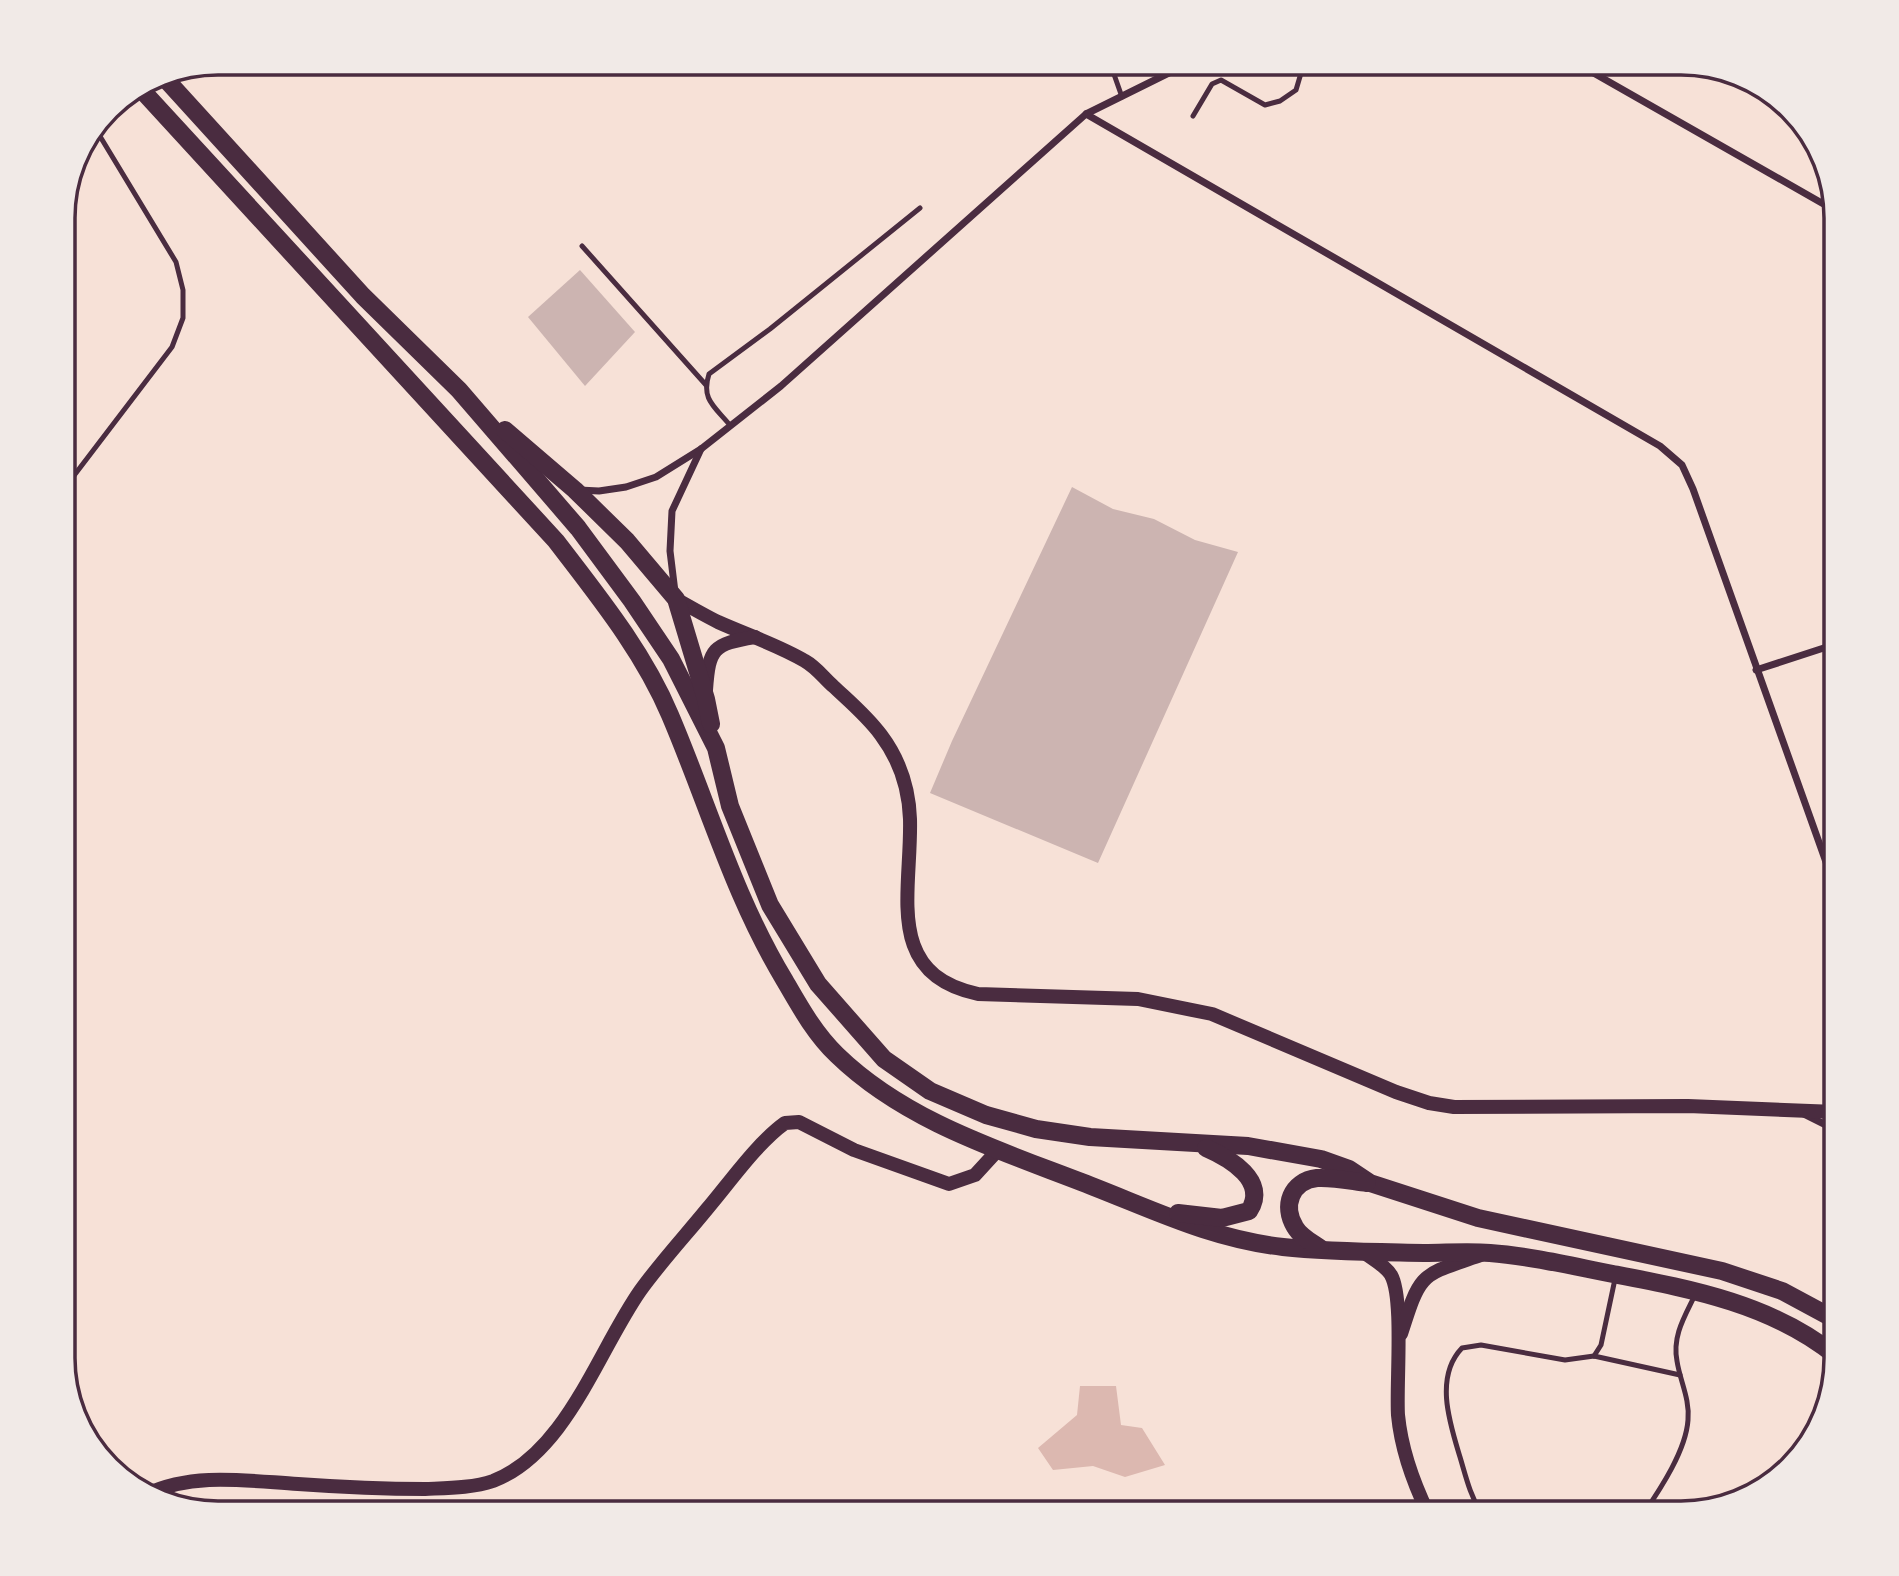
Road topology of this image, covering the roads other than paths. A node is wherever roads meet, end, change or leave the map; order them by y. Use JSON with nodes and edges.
{"nodes":[{"id":1,"x":1114,"y":75,"type":"edge"},
{"id":2,"x":1165,"y":75,"type":"edge"},
{"id":3,"x":1300,"y":75,"type":"edge"},
{"id":4,"x":1597,"y":75,"type":"edge"},
{"id":5,"x":170,"y":84,"type":"edge"},
{"id":6,"x":146,"y":95,"type":"edge"},
{"id":7,"x":1122,"y":97,"type":"junction"},
{"id":8,"x":1086,"y":114,"type":"junction"},
{"id":9,"x":1193,"y":116,"type":"dead end"},
{"id":10,"x":101,"y":137,"type":"edge"},
{"id":11,"x":1823,"y":204,"type":"edge"},
{"id":12,"x":920,"y":208,"type":"dead end"},
{"id":13,"x":582,"y":246,"type":"dead end"},
{"id":14,"x":706,"y":385,"type":"junction"},
{"id":15,"x":458,"y":390,"type":"junction"},
{"id":16,"x":729,"y":424,"type":"junction"},
{"id":17,"x":701,"y":449,"type":"junction"},
{"id":18,"x":76,"y":473,"type":"edge"},
{"id":19,"x":575,"y":490,"type":"junction"},
{"id":20,"x":676,"y":599,"type":"junction"},
{"id":21,"x":755,"y":637,"type":"junction"},
{"id":22,"x":1824,"y":648,"type":"edge"},
{"id":23,"x":1756,"y":670,"type":"junction"},
{"id":24,"x":706,"y":699,"type":"junction"},
{"id":25,"x":716,"y":748,"type":"junction"},
{"id":26,"x":1824,"y":857,"type":"edge"},
{"id":27,"x":1797,"y":1111,"type":"junction"},
{"id":28,"x":1824,"y":1112,"type":"edge"},
{"id":29,"x":1824,"y":1124,"type":"edge"},
{"id":30,"x":1197,"y":1143,"type":"junction"},
{"id":31,"x":997,"y":1151,"type":"junction"},
{"id":32,"x":1370,"y":1183,"type":"junction"},
{"id":33,"x":1137,"y":1204,"type":"junction"},
{"id":34,"x":1320,"y":1248,"type":"junction"},
{"id":35,"x":1362,"y":1251,"type":"junction"},
{"id":36,"x":1488,"y":1252,"type":"junction"},
{"id":37,"x":1616,"y":1275,"type":"junction"},
{"id":38,"x":1697,"y":1290,"type":"junction"},
{"id":39,"x":1824,"y":1314,"type":"edge"},
{"id":40,"x":1398,"y":1342,"type":"junction"},
{"id":41,"x":1824,"y":1346,"type":"edge"},
{"id":42,"x":1594,"y":1356,"type":"junction"},
{"id":43,"x":1680,"y":1375,"type":"junction"},
{"id":44,"x":159,"y":1488,"type":"edge"},
{"id":45,"x":1424,"y":1501,"type":"edge"},
{"id":46,"x":1475,"y":1501,"type":"edge"},
{"id":47,"x":1652,"y":1501,"type":"edge"}],
"edges":[{"from":1,"to":7,"type":"lane"},
{"from":2,"to":7,"type":"street"},
{"from":3,"to":9,"type":"lane"},
{"from":4,"to":11,"type":"street"},
{"from":5,"to":15,"type":"highway"},
{"from":6,"to":31,"type":"highway"},
{"from":7,"to":8,"type":"street"},
{"from":8,"to":16,"type":"street"},
{"from":8,"to":23,"type":"street"},
{"from":10,"to":18,"type":"lane"},
{"from":12,"to":14,"type":"lane"},
{"from":13,"to":14,"type":"lane"},
{"from":14,"to":16,"type":"lane"},
{"from":15,"to":19,"type":"highway"},
{"from":15,"to":25,"type":"highway"},
{"from":16,"to":17,"type":"street"},
{"from":17,"to":19,"type":"street"},
{"from":17,"to":20,"type":"street"},
{"from":19,"to":20,"type":"highway"},
{"from":20,"to":21,"type":"main road"},
{"from":20,"to":24,"type":"highway"},
{"from":21,"to":24,"type":"main road"},
{"from":21,"to":27,"type":"main road"},
{"from":22,"to":23,"type":"street"},
{"from":23,"to":26,"type":"street"},
{"from":24,"to":25,"type":"highway"},
{"from":25,"to":30,"type":"highway"},
{"from":27,"to":28,"type":"main road"},
{"from":27,"to":29,"type":"street"},
{"from":30,"to":32,"type":"highway"},
{"from":30,"to":33,"type":"highway"},
{"from":31,"to":33,"type":"highway"},
{"from":31,"to":44,"type":"main road"},
{"from":32,"to":34,"type":"highway"},
{"from":32,"to":39,"type":"highway"},
{"from":33,"to":34,"type":"highway"},
{"from":34,"to":35,"type":"highway"},
{"from":35,"to":36,"type":"highway"},
{"from":35,"to":40,"type":"main road"},
{"from":36,"to":37,"type":"highway"},
{"from":36,"to":40,"type":"main road"},
{"from":37,"to":38,"type":"highway"},
{"from":37,"to":42,"type":"lane"},
{"from":38,"to":41,"type":"highway"},
{"from":38,"to":43,"type":"lane"},
{"from":40,"to":45,"type":"main road"},
{"from":42,"to":43,"type":"lane"},
{"from":42,"to":46,"type":"lane"},
{"from":43,"to":47,"type":"lane"}]}
